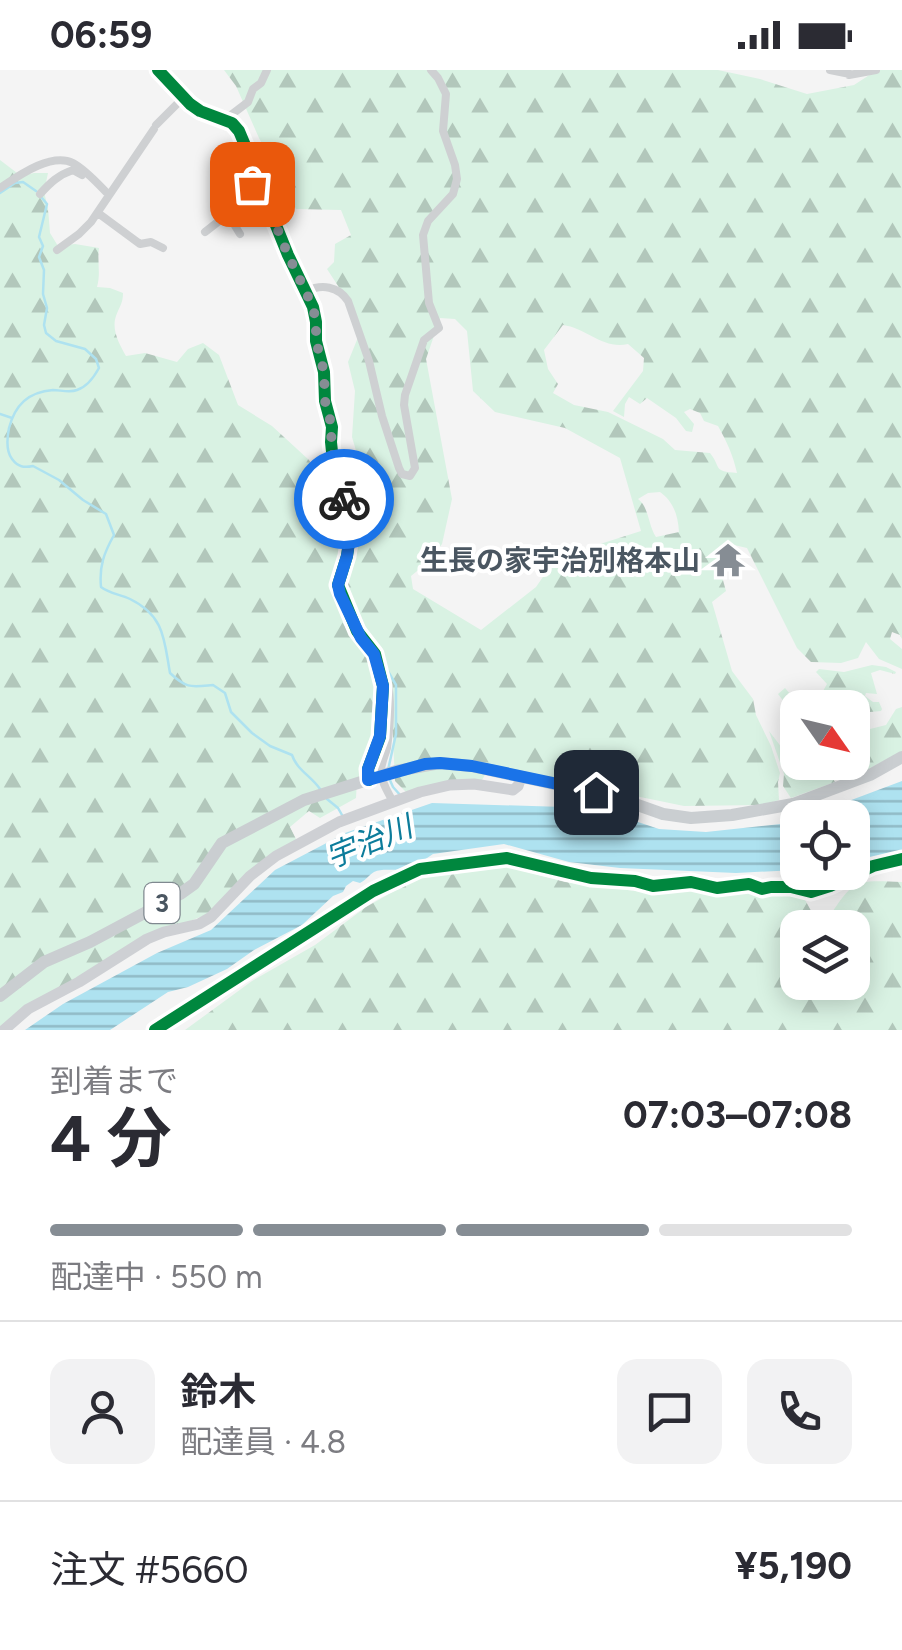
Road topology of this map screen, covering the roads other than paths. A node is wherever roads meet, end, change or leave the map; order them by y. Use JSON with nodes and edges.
{"nodes":[{"id":1,"x":158,"y":70,"type":"edge"},
{"id":2,"x":267,"y":70,"type":"edge"},
{"id":3,"x":431,"y":70,"type":"edge"},
{"id":4,"x":830,"y":70,"type":"edge"},
{"id":5,"x":876,"y":70,"type":"edge"},
{"id":6,"x":851,"y":72,"type":"edge"},
{"id":7,"x":184,"y":97,"type":"junction"},
{"id":8,"x":228,"y":122,"type":"junction"},
{"id":9,"x":252,"y":184,"type":"junction"},
{"id":10,"x":0,"y":188,"type":"edge"},
{"id":11,"x":106,"y":191,"type":"junction"},
{"id":12,"x":40,"y":194,"type":"dead end"},
{"id":13,"x":98,"y":213,"type":"junction"},
{"id":14,"x":228,"y":214,"type":"junction"},
{"id":15,"x":205,"y":232,"type":"dead end"},
{"id":16,"x":240,"y":234,"type":"dead end"},
{"id":17,"x":162,"y":248,"type":"dead end"},
{"id":18,"x":57,"y":250,"type":"dead end"},
{"id":19,"x":306,"y":291,"type":"junction"},
{"id":20,"x":378,"y":665,"type":"junction"},
{"id":21,"x":902,"y":757,"type":"edge"},
{"id":22,"x":522,"y":777,"type":"junction"},
{"id":23,"x":372,"y":778,"type":"junction"},
{"id":24,"x":401,"y":799,"type":"junction"},
{"id":25,"x":902,"y":859,"type":"edge"},
{"id":26,"x":0,"y":996,"type":"edge"},
{"id":27,"x":4,"y":1030,"type":"edge"},
{"id":28,"x":155,"y":1030,"type":"edge"}],
"edges":[{"from":1,"to":7,"type":"street"},
{"from":2,"to":8,"type":"street"},
{"from":3,"to":19,"type":"street"},
{"from":4,"to":6,"type":"street"},
{"from":5,"to":6,"type":"street"},
{"from":7,"to":8,"type":"street"},
{"from":7,"to":11,"type":"street"},
{"from":8,"to":9,"type":"street"},
{"from":9,"to":14,"type":"street"},
{"from":9,"to":19,"type":"street"},
{"from":10,"to":11,"type":"street"},
{"from":11,"to":12,"type":"street"},
{"from":11,"to":13,"type":"street"},
{"from":13,"to":17,"type":"street"},
{"from":13,"to":18,"type":"street"},
{"from":14,"to":15,"type":"street"},
{"from":14,"to":16,"type":"street"},
{"from":19,"to":20,"type":"street"},
{"from":20,"to":23,"type":"street"},
{"from":20,"to":24,"type":"street"},
{"from":21,"to":22,"type":"main road","number":"3"},
{"from":22,"to":23,"type":"main road","number":"3"},
{"from":22,"to":24,"type":"street"},
{"from":23,"to":26,"type":"main road","number":"3"},
{"from":24,"to":27,"type":"street"},
{"from":25,"to":28,"type":"street"}]}
